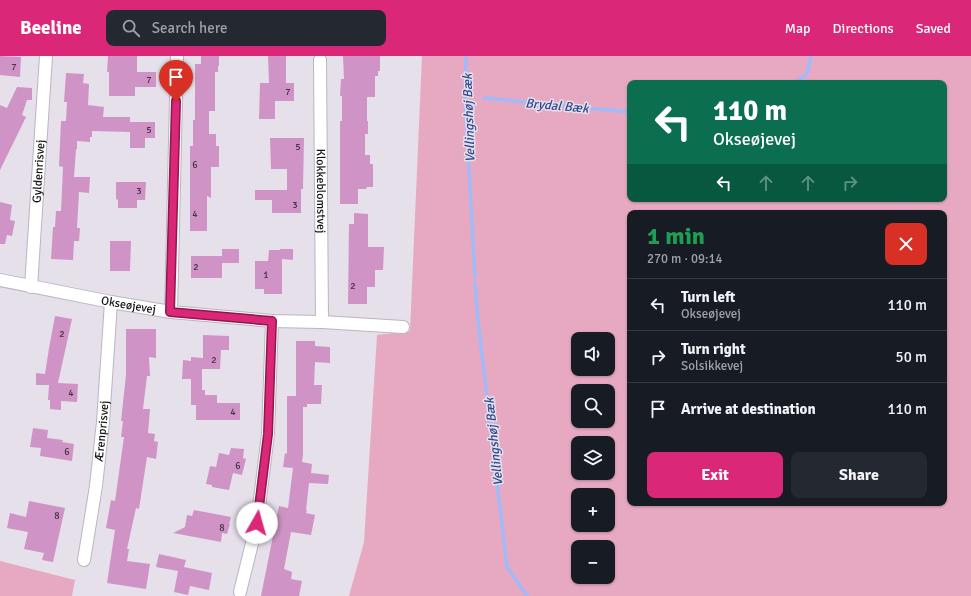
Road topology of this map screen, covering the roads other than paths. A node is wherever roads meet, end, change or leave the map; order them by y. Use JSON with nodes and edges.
{"nodes":[{"id":1,"x":46,"y":56,"type":"edge"},
{"id":2,"x":177,"y":56,"type":"edge"},
{"id":3,"x":320,"y":60,"type":"dead end"},
{"id":4,"x":0,"y":280,"type":"edge"},
{"id":5,"x":31,"y":287,"type":"junction"},
{"id":6,"x":111,"y":302,"type":"junction"},
{"id":7,"x":170,"y":312,"type":"junction"},
{"id":8,"x":272,"y":321,"type":"junction"},
{"id":9,"x":322,"y":322,"type":"junction"},
{"id":10,"x":403,"y":327,"type":"dead end"},
{"id":11,"x":84,"y":560,"type":"dead end"},
{"id":12,"x":240,"y":592,"type":"dead end"}],
"edges":[{"from":1,"to":5,"type":"street","name":"Gyldenrisvej"},
{"from":2,"to":7,"type":"street"},
{"from":3,"to":9,"type":"street","name":"Klokkeblomstvej"},
{"from":4,"to":5,"type":"street","name":"Okseøjevej"},
{"from":5,"to":6,"type":"street","name":"Okseøjevej"},
{"from":6,"to":7,"type":"street","name":"Okseøjevej"},
{"from":6,"to":11,"type":"street","name":"Ærenprisvej"},
{"from":7,"to":8,"type":"street","name":"Okseøjevej"},
{"from":8,"to":9,"type":"street","name":"Okseøjevej"},
{"from":8,"to":12,"type":"street"},
{"from":9,"to":10,"type":"street","name":"Okseøjevej"}]}
